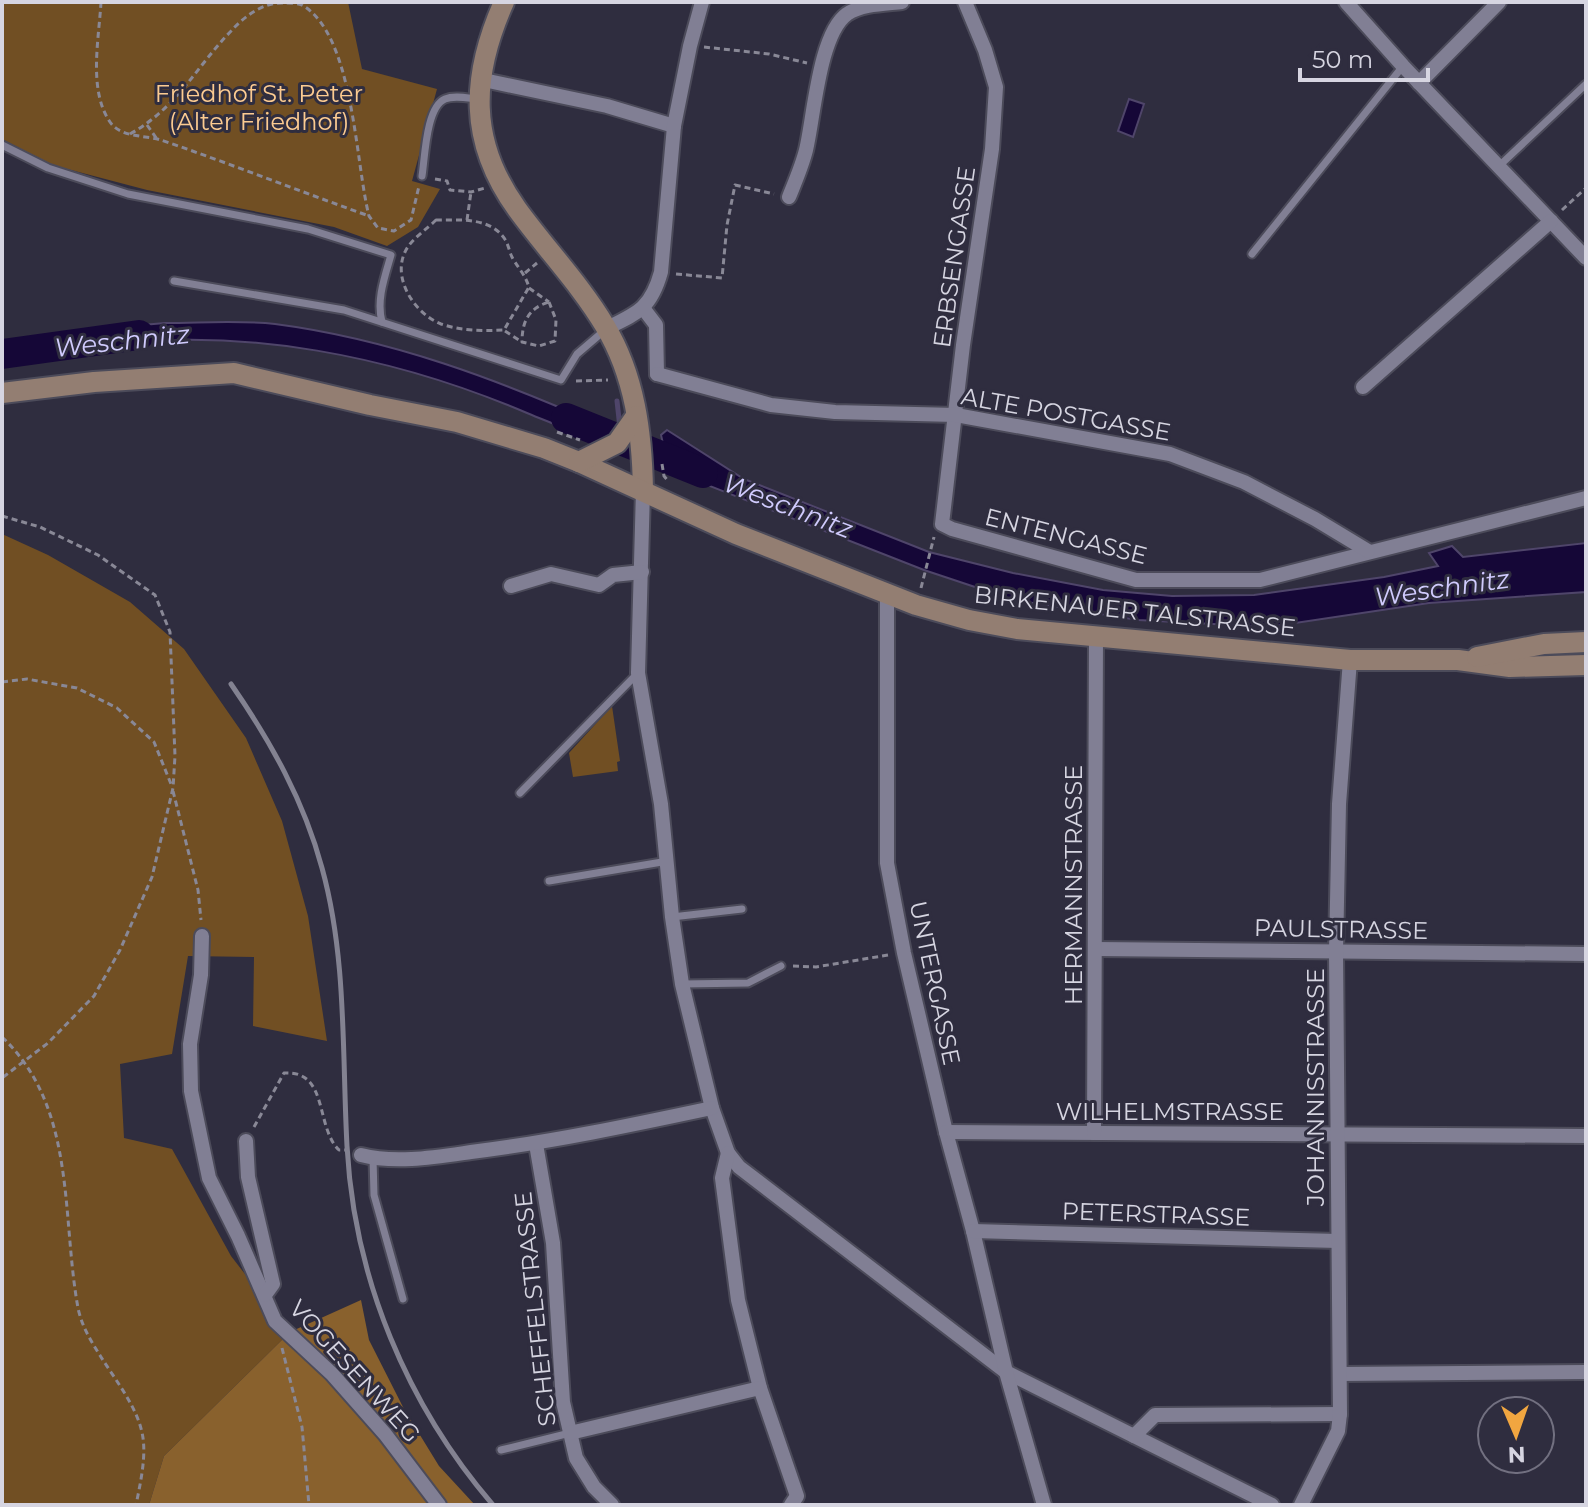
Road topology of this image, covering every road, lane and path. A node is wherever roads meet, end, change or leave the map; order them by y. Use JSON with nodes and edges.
{"nodes":[{"id":1,"x":101,"y":2,"type":"edge"},
{"id":2,"x":504,"y":2,"type":"edge"},
{"id":3,"x":702,"y":2,"type":"edge"},
{"id":4,"x":902,"y":2,"type":"edge"},
{"id":5,"x":965,"y":2,"type":"edge"},
{"id":6,"x":1346,"y":2,"type":"edge"},
{"id":7,"x":1499,"y":2,"type":"edge"},
{"id":8,"x":707,"y":48,"type":"dead end"},
{"id":9,"x":1403,"y":66,"type":"junction"},
{"id":10,"x":822,"y":68,"type":"junction"},
{"id":11,"x":1419,"y":83,"type":"junction"},
{"id":12,"x":1586,"y":84,"type":"edge"},
{"id":13,"x":479,"y":89,"type":"junction"},
{"id":14,"x":147,"y":124,"type":"junction"},
{"id":15,"x":674,"y":126,"type":"junction"},
{"id":16,"x":130,"y":134,"type":"junction"},
{"id":17,"x":157,"y":139,"type":"junction"},
{"id":18,"x":2,"y":145,"type":"edge"},
{"id":19,"x":1498,"y":167,"type":"junction"},
{"id":20,"x":422,"y":176,"type":"joint"},
{"id":21,"x":436,"y":179,"type":"dead end"},
{"id":22,"x":1586,"y":188,"type":"edge"},
{"id":23,"x":483,"y":189,"type":"dead end"},
{"id":24,"x":471,"y":192,"type":"junction"},
{"id":25,"x":789,"y":197,"type":"joint"},
{"id":26,"x":369,"y":216,"type":"junction"},
{"id":27,"x":467,"y":220,"type":"junction"},
{"id":28,"x":1551,"y":221,"type":"junction"},
{"id":29,"x":1252,"y":254,"type":"dead end"},
{"id":30,"x":1586,"y":258,"type":"edge"},
{"id":31,"x":536,"y":264,"type":"dead end"},
{"id":32,"x":661,"y":272,"type":"junction"},
{"id":33,"x":525,"y":273,"type":"junction"},
{"id":34,"x":174,"y":281,"type":"dead end"},
{"id":35,"x":529,"y":287,"type":"junction"},
{"id":36,"x":549,"y":302,"type":"junction"},
{"id":37,"x":643,"y":308,"type":"junction"},
{"id":38,"x":382,"y":322,"type":"junction"},
{"id":39,"x":607,"y":328,"type":"junction"},
{"id":40,"x":504,"y":330,"type":"junction"},
{"id":41,"x":522,"y":342,"type":"junction"},
{"id":42,"x":657,"y":374,"type":"junction"},
{"id":43,"x":561,"y":380,"type":"junction"},
{"id":44,"x":632,"y":385,"type":"junction"},
{"id":45,"x":1363,"y":387,"type":"dead end"},
{"id":46,"x":2,"y":393,"type":"edge"},
{"id":47,"x":636,"y":412,"type":"junction"},
{"id":48,"x":956,"y":415,"type":"junction"},
{"id":49,"x":587,"y":459,"type":"junction"},
{"id":50,"x":643,"y":485,"type":"junction"},
{"id":51,"x":1586,"y":498,"type":"edge"},
{"id":52,"x":2,"y":516,"type":"edge"},
{"id":53,"x":938,"y":530,"type":"junction"},
{"id":54,"x":1368,"y":551,"type":"junction"},
{"id":55,"x":642,"y":572,"type":"junction"},
{"id":56,"x":923,"y":580,"type":"dead end"},
{"id":57,"x":511,"y":586,"type":"dead end"},
{"id":58,"x":887,"y":594,"type":"junction"},
{"id":59,"x":1096,"y":637,"type":"junction"},
{"id":60,"x":1586,"y":642,"type":"edge"},
{"id":61,"x":1350,"y":660,"type":"junction"},
{"id":62,"x":1458,"y":660,"type":"junction"},
{"id":63,"x":1586,"y":665,"type":"edge"},
{"id":64,"x":638,"y":673,"type":"junction"},
{"id":65,"x":2,"y":682,"type":"edge"},
{"id":66,"x":173,"y":788,"type":"junction"},
{"id":67,"x":520,"y":793,"type":"dead end"},
{"id":68,"x":668,"y":861,"type":"junction"},
{"id":69,"x":549,"y":881,"type":"dead end"},
{"id":70,"x":742,"y":909,"type":"dead end"},
{"id":71,"x":672,"y":917,"type":"junction"},
{"id":72,"x":202,"y":936,"type":"joint"},
{"id":73,"x":1096,"y":949,"type":"junction"},
{"id":74,"x":1336,"y":951,"type":"junction"},
{"id":75,"x":904,"y":953,"type":"junction"},
{"id":76,"x":1586,"y":954,"type":"edge"},
{"id":77,"x":781,"y":966,"type":"joint"},
{"id":78,"x":682,"y":984,"type":"junction"},
{"id":79,"x":2,"y":1037,"type":"edge"},
{"id":80,"x":24,"y":1061,"type":"junction"},
{"id":81,"x":2,"y":1078,"type":"edge"},
{"id":82,"x":712,"y":1108,"type":"junction"},
{"id":83,"x":255,"y":1125,"type":"dead end"},
{"id":84,"x":946,"y":1132,"type":"junction"},
{"id":85,"x":1094,"y":1133,"type":"junction"},
{"id":86,"x":1337,"y":1134,"type":"junction"},
{"id":87,"x":1586,"y":1136,"type":"edge"},
{"id":88,"x":246,"y":1141,"type":"dead end"},
{"id":89,"x":536,"y":1144,"type":"junction"},
{"id":90,"x":339,"y":1150,"type":"dead end"},
{"id":91,"x":728,"y":1153,"type":"junction"},
{"id":92,"x":367,"y":1156,"type":"joint"},
{"id":93,"x":973,"y":1231,"type":"junction"},
{"id":94,"x":1338,"y":1241,"type":"junction"},
{"id":95,"x":265,"y":1295,"type":"junction"},
{"id":96,"x":403,"y":1299,"type":"dead end"},
{"id":97,"x":275,"y":1321,"type":"junction"},
{"id":98,"x":1006,"y":1372,"type":"junction"},
{"id":99,"x":1586,"y":1372,"type":"edge"},
{"id":100,"x":1340,"y":1374,"type":"junction"},
{"id":101,"x":760,"y":1388,"type":"junction"},
{"id":102,"x":1340,"y":1414,"type":"junction"},
{"id":103,"x":570,"y":1433,"type":"junction"},
{"id":104,"x":1134,"y":1436,"type":"junction"},
{"id":105,"x":501,"y":1450,"type":"dead end"},
{"id":106,"x":136,"y":1505,"type":"edge"},
{"id":107,"x":309,"y":1505,"type":"edge"},
{"id":108,"x":439,"y":1505,"type":"edge"},
{"id":109,"x":612,"y":1505,"type":"edge"},
{"id":110,"x":791,"y":1505,"type":"edge"},
{"id":111,"x":1044,"y":1505,"type":"edge"},
{"id":112,"x":1272,"y":1505,"type":"edge"},
{"id":113,"x":1301,"y":1505,"type":"edge"}],
"edges":[{"from":1,"to":16,"type":"path"},
{"from":2,"to":13,"type":"main road"},
{"from":3,"to":15,"type":"street"},
{"from":4,"to":10,"type":"street"},
{"from":5,"to":48,"type":"street","name":"ERBSENGASSE"},
{"from":6,"to":9,"type":"street"},
{"from":7,"to":11,"type":"street"},
{"from":8,"to":10,"type":"path"},
{"from":9,"to":11,"type":"street"},
{"from":9,"to":29,"type":"lane"},
{"from":10,"to":25,"type":"street"},
{"from":11,"to":19,"type":"street"},
{"from":12,"to":19,"type":"lane"},
{"from":13,"to":15,"type":"street"},
{"from":13,"to":20,"type":"lane"},
{"from":13,"to":39,"type":"main road"},
{"from":14,"to":16,"type":"path"},
{"from":14,"to":17,"type":"path"},
{"from":14,"to":26,"type":"path"},
{"from":15,"to":32,"type":"street"},
{"from":16,"to":17,"type":"path"},
{"from":17,"to":26,"type":"path"},
{"from":18,"to":38,"type":"lane"},
{"from":19,"to":28,"type":"street"},
{"from":20,"to":26,"type":"path"},
{"from":21,"to":24,"type":"path"},
{"from":22,"to":28,"type":"path"},
{"from":23,"to":24,"type":"path"},
{"from":24,"to":27,"type":"path"},
{"from":25,"to":32,"type":"path"},
{"from":27,"to":33,"type":"path"},
{"from":27,"to":40,"type":"path"},
{"from":28,"to":30,"type":"street"},
{"from":28,"to":45,"type":"street"},
{"from":31,"to":33,"type":"path"},
{"from":32,"to":37,"type":"street"},
{"from":33,"to":35,"type":"path"},
{"from":34,"to":38,"type":"lane"},
{"from":35,"to":36,"type":"path"},
{"from":35,"to":40,"type":"path"},
{"from":36,"to":41,"type":"path"},
{"from":36,"to":41,"type":"path"},
{"from":37,"to":39,"type":"street"},
{"from":37,"to":42,"type":"street"},
{"from":38,"to":43,"type":"lane"},
{"from":39,"to":43,"type":"lane"},
{"from":39,"to":44,"type":"main road"},
{"from":40,"to":41,"type":"path"},
{"from":42,"to":44,"type":"street"},
{"from":42,"to":48,"type":"street","name":"ALTE POSTGASSE"},
{"from":43,"to":44,"type":"path"},
{"from":44,"to":47,"type":"main road"},
{"from":46,"to":49,"type":"main road","name":"BIRKENAUER TALSTRASSE"},
{"from":47,"to":49,"type":"main road"},
{"from":47,"to":50,"type":"main road"},
{"from":48,"to":53,"type":"street","name":"ERBSENGASSE"},
{"from":48,"to":54,"type":"street","name":"ALTE POSTGASSE"},
{"from":49,"to":50,"type":"main road","name":"BIRKENAUER TALSTRASSE"},
{"from":50,"to":55,"type":"street"},
{"from":50,"to":58,"type":"main road","name":"BIRKENAUER TALSTRASSE"},
{"from":51,"to":54,"type":"street"},
{"from":52,"to":66,"type":"path"},
{"from":53,"to":54,"type":"street","name":"ENTENGASSE"},
{"from":53,"to":56,"type":"path"},
{"from":55,"to":57,"type":"street"},
{"from":55,"to":64,"type":"street"},
{"from":58,"to":59,"type":"main road","name":"BIRKENAUER TALSTRASSE"},
{"from":58,"to":75,"type":"street","name":"UNTERGASSE"},
{"from":59,"to":61,"type":"main road","name":"BIRKENAUER TALSTRASSE"},
{"from":59,"to":73,"type":"street","name":"HERMANNSTRASSE"},
{"from":60,"to":62,"type":"main road"},
{"from":61,"to":62,"type":"main road","name":"BIRKENAUER TALSTRASSE"},
{"from":61,"to":74,"type":"street","name":"JOHANNISSTRASSE"},
{"from":62,"to":63,"type":"main road","name":"BIRKENAUER TALSTRASSE"},
{"from":64,"to":67,"type":"lane"},
{"from":64,"to":68,"type":"street"},
{"from":65,"to":66,"type":"path"},
{"from":66,"to":72,"type":"path"},
{"from":66,"to":80,"type":"path"},
{"from":68,"to":69,"type":"lane"},
{"from":68,"to":71,"type":"street"},
{"from":70,"to":71,"type":"lane"},
{"from":71,"to":78,"type":"street"},
{"from":72,"to":95,"type":"street","name":"VOGESENWEG"},
{"from":73,"to":74,"type":"street","name":"PAULSTRASSE"},
{"from":73,"to":85,"type":"street","name":"HERMANNSTRASSE"},
{"from":74,"to":76,"type":"street","name":"PAULSTRASSE"},
{"from":74,"to":86,"type":"street","name":"JOHANNISSTRASSE"},
{"from":75,"to":77,"type":"path"},
{"from":75,"to":84,"type":"street","name":"UNTERGASSE"},
{"from":77,"to":78,"type":"lane"},
{"from":78,"to":82,"type":"street"},
{"from":79,"to":80,"type":"path"},
{"from":80,"to":81,"type":"path"},
{"from":80,"to":106,"type":"path"},
{"from":82,"to":89,"type":"street"},
{"from":82,"to":91,"type":"street"},
{"from":83,"to":90,"type":"path"},
{"from":84,"to":85,"type":"street","name":"WILHELMSTRASSE"},
{"from":84,"to":93,"type":"street","name":"UNTERGASSE"},
{"from":85,"to":86,"type":"street","name":"WILHELMSTRASSE"},
{"from":86,"to":87,"type":"street","name":"WILHELMSTRASSE"},
{"from":86,"to":94,"type":"street","name":"JOHANNISSTRASSE"},
{"from":88,"to":95,"type":"street"},
{"from":89,"to":92,"type":"street"},
{"from":89,"to":103,"type":"street","name":"SCHEFFELSTRASSE"},
{"from":91,"to":98,"type":"street"},
{"from":91,"to":101,"type":"street"},
{"from":92,"to":96,"type":"lane"},
{"from":93,"to":94,"type":"street","name":"PETERSTRASSE"},
{"from":93,"to":98,"type":"street","name":"UNTERGASSE"},
{"from":94,"to":100,"type":"street","name":"JOHANNISSTRASSE"},
{"from":95,"to":97,"type":"street","name":"VOGESENWEG"},
{"from":97,"to":107,"type":"path"},
{"from":97,"to":108,"type":"street","name":"VOGESENWEG"},
{"from":98,"to":104,"type":"street"},
{"from":98,"to":111,"type":"street","name":"UNTERGASSE"},
{"from":99,"to":100,"type":"street"},
{"from":100,"to":102,"type":"street","name":"JOHANNISSTRASSE"},
{"from":101,"to":103,"type":"street"},
{"from":101,"to":110,"type":"street"},
{"from":102,"to":104,"type":"street"},
{"from":102,"to":113,"type":"street","name":"JOHANNISSTRASSE"},
{"from":103,"to":105,"type":"lane"},
{"from":103,"to":109,"type":"street","name":"SCHEFFELSTRASSE"},
{"from":104,"to":112,"type":"street"}]}
